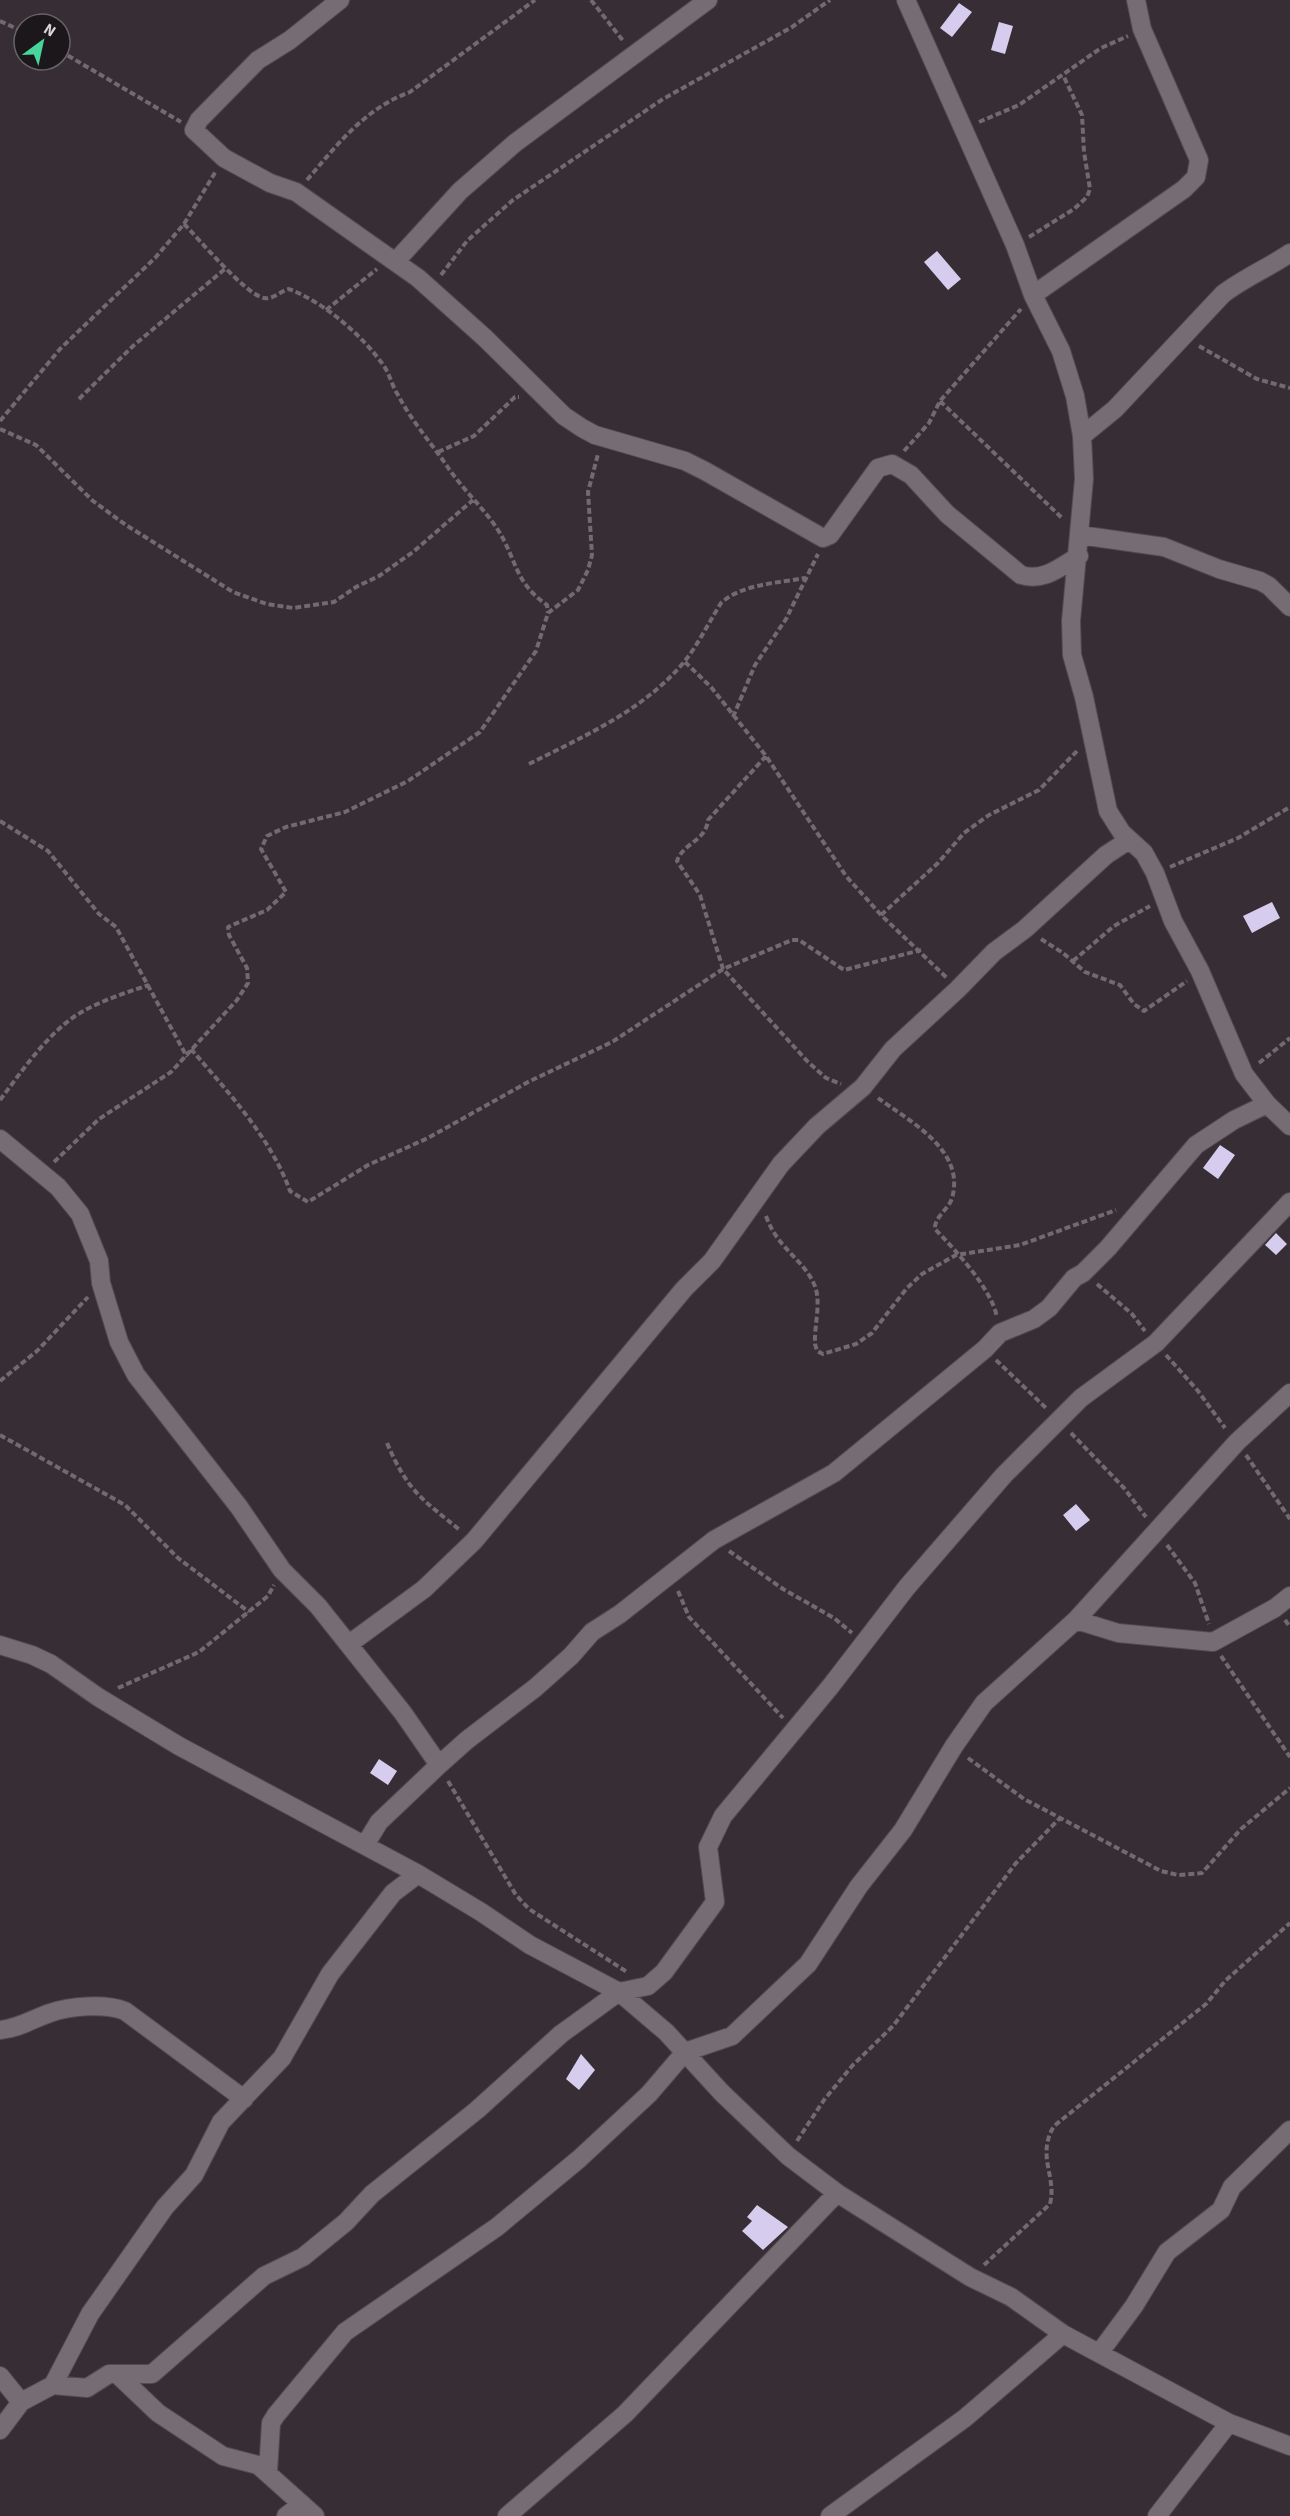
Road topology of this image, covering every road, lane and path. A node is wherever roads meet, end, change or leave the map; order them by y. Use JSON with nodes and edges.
{"nodes":[{"id":1,"x":340,"y":0,"type":"edge"},
{"id":2,"x":535,"y":0,"type":"edge"},
{"id":3,"x":591,"y":0,"type":"edge"},
{"id":4,"x":708,"y":0,"type":"edge"},
{"id":5,"x":830,"y":0,"type":"edge"},
{"id":6,"x":906,"y":0,"type":"edge"},
{"id":7,"x":1136,"y":0,"type":"edge"},
{"id":8,"x":1142,"y":29,"type":"junction"},
{"id":9,"x":633,"y":54,"type":"junction"},
{"id":10,"x":72,"y":58,"type":"edge"},
{"id":11,"x":1063,"y":75,"type":"junction"},
{"id":12,"x":195,"y":128,"type":"junction"},
{"id":13,"x":963,"y":132,"type":"junction"},
{"id":14,"x":224,"y":158,"type":"junction"},
{"id":15,"x":296,"y":192,"type":"junction"},
{"id":16,"x":184,"y":224,"type":"junction"},
{"id":17,"x":1016,"y":245,"type":"junction"},
{"id":18,"x":1290,"y":253,"type":"edge"},
{"id":19,"x":396,"y":261,"type":"junction"},
{"id":20,"x":225,"y":268,"type":"junction"},
{"id":21,"x":431,"y":291,"type":"junction"},
{"id":22,"x":1034,"y":295,"type":"junction"},
{"id":23,"x":326,"y":310,"type":"junction"},
{"id":24,"x":1184,"y":336,"type":"junction"},
{"id":25,"x":1290,"y":388,"type":"edge"},
{"id":26,"x":79,"y":399,"type":"dead end"},
{"id":27,"x":529,"y":399,"type":"dead end"},
{"id":28,"x":940,"y":401,"type":"junction"},
{"id":29,"x":0,"y":422,"type":"edge"},
{"id":30,"x":0,"y":429,"type":"edge"},
{"id":31,"x":1082,"y":436,"type":"junction"},
{"id":32,"x":602,"y":438,"type":"junction"},
{"id":33,"x":437,"y":452,"type":"junction"},
{"id":34,"x":892,"y":464,"type":"junction"},
{"id":35,"x":473,"y":500,"type":"junction"},
{"id":36,"x":1080,"y":535,"type":"junction"},
{"id":37,"x":826,"y":537,"type":"junction"},
{"id":38,"x":1079,"y":556,"type":"junction"},
{"id":39,"x":805,"y":578,"type":"junction"},
{"id":40,"x":1290,"y":607,"type":"edge"},
{"id":41,"x":548,"y":613,"type":"junction"},
{"id":42,"x":685,"y":662,"type":"junction"},
{"id":43,"x":733,"y":718,"type":"junction"},
{"id":44,"x":1092,"y":734,"type":"junction"},
{"id":45,"x":766,"y":756,"type":"junction"},
{"id":46,"x":529,"y":764,"type":"dead end"},
{"id":47,"x":1290,"y":807,"type":"edge"},
{"id":48,"x":0,"y":821,"type":"edge"},
{"id":49,"x":1129,"y":840,"type":"junction"},
{"id":50,"x":1155,"y":873,"type":"junction"},
{"id":51,"x":1165,"y":899,"type":"junction"},
{"id":52,"x":881,"y":915,"type":"junction"},
{"id":53,"x":1025,"y":929,"type":"junction"},
{"id":54,"x":921,"y":950,"type":"junction"},
{"id":55,"x":1072,"y":961,"type":"junction"},
{"id":56,"x":723,"y":969,"type":"junction"},
{"id":57,"x":1200,"y":971,"type":"junction"},
{"id":58,"x":149,"y":985,"type":"junction"},
{"id":59,"x":958,"y":989,"type":"junction"},
{"id":60,"x":1290,"y":1038,"type":"edge"},
{"id":61,"x":191,"y":1049,"type":"junction"},
{"id":62,"x":187,"y":1058,"type":"junction"},
{"id":63,"x":1244,"y":1074,"type":"junction"},
{"id":64,"x":863,"y":1087,"type":"junction"},
{"id":65,"x":0,"y":1100,"type":"edge"},
{"id":66,"x":1267,"y":1104,"type":"junction"},
{"id":67,"x":1290,"y":1126,"type":"edge"},
{"id":68,"x":0,"y":1139,"type":"edge"},
{"id":69,"x":42,"y":1173,"type":"junction"},
{"id":70,"x":761,"y":1191,"type":"junction"},
{"id":71,"x":1290,"y":1202,"type":"edge"},
{"id":72,"x":1125,"y":1206,"type":"dead end"},
{"id":73,"x":957,"y":1255,"type":"junction"},
{"id":74,"x":1083,"y":1273,"type":"junction"},
{"id":75,"x":101,"y":1283,"type":"junction"},
{"id":76,"x":1000,"y":1333,"type":"junction"},
{"id":77,"x":1156,"y":1343,"type":"junction"},
{"id":78,"x":985,"y":1349,"type":"junction"},
{"id":79,"x":0,"y":1381,"type":"edge"},
{"id":80,"x":1290,"y":1393,"type":"edge"},
{"id":81,"x":1060,"y":1421,"type":"junction"},
{"id":82,"x":0,"y":1435,"type":"edge"},
{"id":83,"x":1237,"y":1442,"type":"junction"},
{"id":84,"x":387,"y":1443,"type":"dead end"},
{"id":85,"x":1290,"y":1519,"type":"edge"},
{"id":86,"x":1157,"y":1532,"type":"junction"},
{"id":87,"x":714,"y":1540,"type":"junction"},
{"id":88,"x":474,"y":1541,"type":"junction"},
{"id":89,"x":282,"y":1570,"type":"junction"},
{"id":90,"x":674,"y":1570,"type":"junction"},
{"id":91,"x":1290,"y":1596,"type":"edge"},
{"id":92,"x":249,"y":1612,"type":"junction"},
{"id":93,"x":1076,"y":1620,"type":"junction"},
{"id":94,"x":1213,"y":1641,"type":"junction"},
{"id":95,"x":863,"y":1643,"type":"junction"},
{"id":96,"x":349,"y":1644,"type":"junction"},
{"id":97,"x":0,"y":1645,"type":"edge"},
{"id":98,"x":98,"y":1697,"type":"junction"},
{"id":99,"x":794,"y":1729,"type":"junction"},
{"id":100,"x":954,"y":1746,"type":"junction"},
{"id":101,"x":1290,"y":1757,"type":"edge"},
{"id":102,"x":439,"y":1766,"type":"junction"},
{"id":103,"x":1290,"y":1788,"type":"edge"},
{"id":104,"x":1061,"y":1816,"type":"junction"},
{"id":105,"x":365,"y":1845,"type":"junction"},
{"id":106,"x":418,"y":1874,"type":"junction"},
{"id":107,"x":1290,"y":1923,"type":"edge"},
{"id":108,"x":648,"y":1986,"type":"junction"},
{"id":109,"x":619,"y":1992,"type":"junction"},
{"id":110,"x":0,"y":2030,"type":"edge"},
{"id":111,"x":685,"y":2052,"type":"junction"},
{"id":112,"x":244,"y":2099,"type":"junction"},
{"id":113,"x":1290,"y":2130,"type":"edge"},
{"id":114,"x":788,"y":2156,"type":"junction"},
{"id":115,"x":837,"y":2193,"type":"junction"},
{"id":116,"x":970,"y":2277,"type":"junction"},
{"id":117,"x":1063,"y":2334,"type":"junction"},
{"id":118,"x":1100,"y":2352,"type":"junction"},
{"id":119,"x":117,"y":2374,"type":"junction"},
{"id":120,"x":0,"y":2376,"type":"edge"},
{"id":121,"x":53,"y":2385,"type":"junction"},
{"id":122,"x":21,"y":2402,"type":"junction"},
{"id":123,"x":1229,"y":2423,"type":"junction"},
{"id":124,"x":0,"y":2430,"type":"edge"},
{"id":125,"x":1290,"y":2446,"type":"edge"},
{"id":126,"x":268,"y":2472,"type":"junction"},
{"id":127,"x":309,"y":2510,"type":"edge"},
{"id":128,"x":286,"y":2516,"type":"edge"},
{"id":129,"x":507,"y":2516,"type":"edge"},
{"id":130,"x":830,"y":2516,"type":"edge"},
{"id":131,"x":1157,"y":2516,"type":"edge"}],
"edges":[{"from":1,"to":12,"type":"street"},
{"from":2,"to":15,"type":"path"},
{"from":3,"to":9,"type":"path"},
{"from":4,"to":9,"type":"street"},
{"from":5,"to":21,"type":"path"},
{"from":6,"to":13,"type":"street"},
{"from":7,"to":8,"type":"street"},
{"from":8,"to":11,"type":"path"},
{"from":8,"to":22,"type":"street"},
{"from":9,"to":19,"type":"street"},
{"from":10,"to":12,"type":"path"},
{"from":11,"to":13,"type":"path"},
{"from":11,"to":17,"type":"path"},
{"from":12,"to":14,"type":"street"},
{"from":13,"to":17,"type":"street"},
{"from":14,"to":15,"type":"street"},
{"from":14,"to":16,"type":"path"},
{"from":15,"to":19,"type":"street"},
{"from":16,"to":20,"type":"path"},
{"from":16,"to":29,"type":"path"},
{"from":17,"to":22,"type":"street"},
{"from":18,"to":24,"type":"street"},
{"from":19,"to":21,"type":"street"},
{"from":19,"to":23,"type":"path"},
{"from":20,"to":23,"type":"path"},
{"from":20,"to":26,"type":"path"},
{"from":21,"to":32,"type":"street"},
{"from":22,"to":28,"type":"path"},
{"from":22,"to":31,"type":"street"},
{"from":23,"to":33,"type":"path"},
{"from":24,"to":25,"type":"path"},
{"from":24,"to":31,"type":"street"},
{"from":27,"to":33,"type":"path"},
{"from":28,"to":34,"type":"path"},
{"from":28,"to":36,"type":"path"},
{"from":30,"to":35,"type":"path"},
{"from":31,"to":36,"type":"street"},
{"from":32,"to":37,"type":"street"},
{"from":32,"to":41,"type":"path"},
{"from":33,"to":35,"type":"path"},
{"from":34,"to":37,"type":"street"},
{"from":34,"to":38,"type":"street"},
{"from":35,"to":41,"type":"path"},
{"from":36,"to":38,"type":"street"},
{"from":36,"to":40,"type":"street"},
{"from":37,"to":39,"type":"path"},
{"from":38,"to":44,"type":"street"},
{"from":39,"to":42,"type":"path"},
{"from":39,"to":43,"type":"path"},
{"from":41,"to":61,"type":"path"},
{"from":42,"to":43,"type":"path"},
{"from":42,"to":46,"type":"path"},
{"from":43,"to":45,"type":"path"},
{"from":44,"to":49,"type":"street"},
{"from":44,"to":52,"type":"path"},
{"from":45,"to":52,"type":"path"},
{"from":45,"to":56,"type":"path"},
{"from":47,"to":50,"type":"path"},
{"from":48,"to":58,"type":"path"},
{"from":49,"to":50,"type":"street"},
{"from":49,"to":53,"type":"street"},
{"from":50,"to":51,"type":"street"},
{"from":51,"to":55,"type":"path"},
{"from":51,"to":57,"type":"street"},
{"from":52,"to":54,"type":"path"},
{"from":53,"to":55,"type":"path"},
{"from":53,"to":59,"type":"street"},
{"from":54,"to":56,"type":"path"},
{"from":54,"to":59,"type":"path"},
{"from":55,"to":57,"type":"path"},
{"from":56,"to":61,"type":"path"},
{"from":56,"to":64,"type":"path"},
{"from":57,"to":63,"type":"street"},
{"from":58,"to":62,"type":"path"},
{"from":58,"to":65,"type":"path"},
{"from":59,"to":64,"type":"street"},
{"from":60,"to":63,"type":"path"},
{"from":61,"to":62,"type":"path"},
{"from":62,"to":69,"type":"path"},
{"from":63,"to":66,"type":"street"},
{"from":64,"to":70,"type":"street"},
{"from":64,"to":73,"type":"path"},
{"from":66,"to":67,"type":"street"},
{"from":66,"to":74,"type":"street"},
{"from":68,"to":69,"type":"street"},
{"from":69,"to":75,"type":"street"},
{"from":70,"to":73,"type":"path"},
{"from":70,"to":88,"type":"street"},
{"from":71,"to":77,"type":"street"},
{"from":72,"to":73,"type":"path"},
{"from":73,"to":76,"type":"path"},
{"from":74,"to":76,"type":"street"},
{"from":74,"to":77,"type":"path"},
{"from":75,"to":79,"type":"path"},
{"from":75,"to":89,"type":"street"},
{"from":76,"to":78,"type":"street"},
{"from":77,"to":81,"type":"street"},
{"from":77,"to":83,"type":"path"},
{"from":78,"to":81,"type":"path"},
{"from":78,"to":87,"type":"street"},
{"from":80,"to":83,"type":"street"},
{"from":81,"to":86,"type":"path"},
{"from":81,"to":95,"type":"street"},
{"from":82,"to":92,"type":"path"},
{"from":83,"to":85,"type":"path"},
{"from":83,"to":86,"type":"street"},
{"from":84,"to":88,"type":"path"},
{"from":86,"to":93,"type":"street"},
{"from":86,"to":94,"type":"path"},
{"from":87,"to":90,"type":"street"},
{"from":87,"to":95,"type":"path"},
{"from":88,"to":96,"type":"street"},
{"from":89,"to":92,"type":"path"},
{"from":89,"to":96,"type":"street"},
{"from":90,"to":99,"type":"path"},
{"from":90,"to":102,"type":"street"},
{"from":91,"to":94,"type":"street"},
{"from":92,"to":98,"type":"path"},
{"from":93,"to":94,"type":"street"},
{"from":93,"to":100,"type":"street"},
{"from":94,"to":101,"type":"path"},
{"from":95,"to":99,"type":"street"},
{"from":96,"to":102,"type":"street"},
{"from":97,"to":98,"type":"street"},
{"from":98,"to":105,"type":"street"},
{"from":99,"to":108,"type":"street"},
{"from":100,"to":104,"type":"path"},
{"from":100,"to":111,"type":"street"},
{"from":102,"to":105,"type":"street"},
{"from":102,"to":108,"type":"path"},
{"from":103,"to":104,"type":"path"},
{"from":104,"to":114,"type":"path"},
{"from":105,"to":106,"type":"street"},
{"from":106,"to":109,"type":"street"},
{"from":106,"to":112,"type":"street"},
{"from":107,"to":116,"type":"path"},
{"from":108,"to":109,"type":"street"},
{"from":109,"to":111,"type":"street"},
{"from":109,"to":119,"type":"street"},
{"from":110,"to":112,"type":"street"},
{"from":111,"to":114,"type":"street"},
{"from":111,"to":126,"type":"street"},
{"from":112,"to":121,"type":"street"},
{"from":113,"to":118,"type":"street"},
{"from":114,"to":115,"type":"street"},
{"from":115,"to":116,"type":"street"},
{"from":115,"to":129,"type":"street"},
{"from":116,"to":117,"type":"street"},
{"from":117,"to":118,"type":"street"},
{"from":117,"to":130,"type":"street"},
{"from":118,"to":123,"type":"street"},
{"from":119,"to":121,"type":"street"},
{"from":119,"to":126,"type":"street"},
{"from":120,"to":122,"type":"street"},
{"from":121,"to":122,"type":"street"},
{"from":122,"to":124,"type":"street"},
{"from":123,"to":125,"type":"street"},
{"from":123,"to":131,"type":"street"},
{"from":126,"to":127,"type":"street"},
{"from":127,"to":128,"type":"street"}]}
